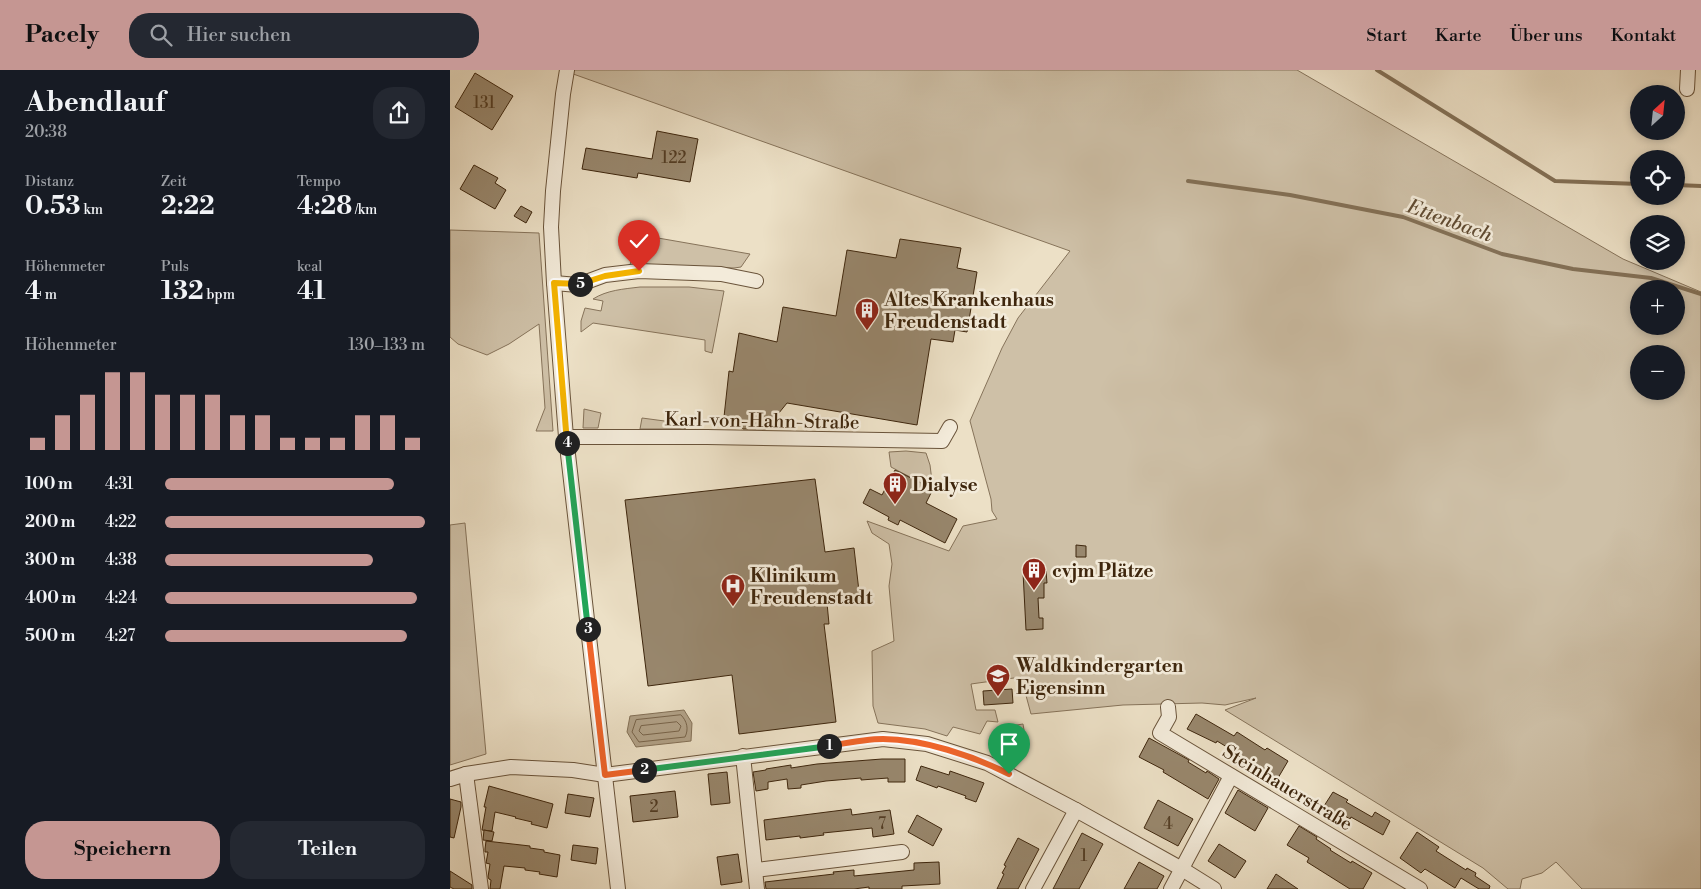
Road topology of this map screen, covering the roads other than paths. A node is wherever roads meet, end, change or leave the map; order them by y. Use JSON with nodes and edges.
{"nodes":[{"id":1,"x":567,"y":70,"type":"edge"},
{"id":2,"x":1688,"y":70,"type":"edge"},
{"id":3,"x":1687,"y":89,"type":"dead end"},
{"id":4,"x":756,"y":281,"type":"dead end"},
{"id":5,"x":554,"y":283,"type":"junction"},
{"id":6,"x":950,"y":428,"type":"dead end"},
{"id":7,"x":566,"y":437,"type":"junction"},
{"id":8,"x":1168,"y":707,"type":"dead end"},
{"id":9,"x":743,"y":756,"type":"junction"},
{"id":10,"x":466,"y":774,"type":"junction"},
{"id":11,"x":605,"y":775,"type":"junction"},
{"id":12,"x":1231,"y":776,"type":"junction"},
{"id":13,"x":450,"y":779,"type":"edge"},
{"id":14,"x":1076,"y":810,"type":"junction"},
{"id":15,"x":902,"y":852,"type":"dead end"},
{"id":16,"x":1182,"y":869,"type":"junction"},
{"id":17,"x":756,"y":870,"type":"junction"},
{"id":18,"x":481,"y":889,"type":"edge"},
{"id":19,"x":618,"y":889,"type":"edge"},
{"id":20,"x":757,"y":889,"type":"edge"},
{"id":21,"x":1033,"y":889,"type":"edge"},
{"id":22,"x":1172,"y":889,"type":"edge"},
{"id":23,"x":1214,"y":889,"type":"edge"},
{"id":24,"x":1420,"y":889,"type":"edge"}],
"edges":[{"from":1,"to":5,"type":"street"},
{"from":2,"to":3,"type":"street"},
{"from":4,"to":5,"type":"street"},
{"from":5,"to":7,"type":"street"},
{"from":6,"to":7,"type":"street","name":"Karl-von-Hahn-Straße"},
{"from":7,"to":11,"type":"street"},
{"from":8,"to":12,"type":"street","name":"Steinhauerstraße"},
{"from":9,"to":11,"type":"street"},
{"from":9,"to":14,"type":"street"},
{"from":9,"to":17,"type":"street"},
{"from":10,"to":11,"type":"street"},
{"from":10,"to":13,"type":"street"},
{"from":10,"to":18,"type":"street"},
{"from":11,"to":19,"type":"street"},
{"from":12,"to":16,"type":"street"},
{"from":12,"to":24,"type":"street","name":"Steinhauerstraße"},
{"from":14,"to":16,"type":"street"},
{"from":14,"to":21,"type":"street"},
{"from":15,"to":17,"type":"street"},
{"from":16,"to":22,"type":"street"},
{"from":16,"to":23,"type":"street"},
{"from":17,"to":20,"type":"street"}]}
